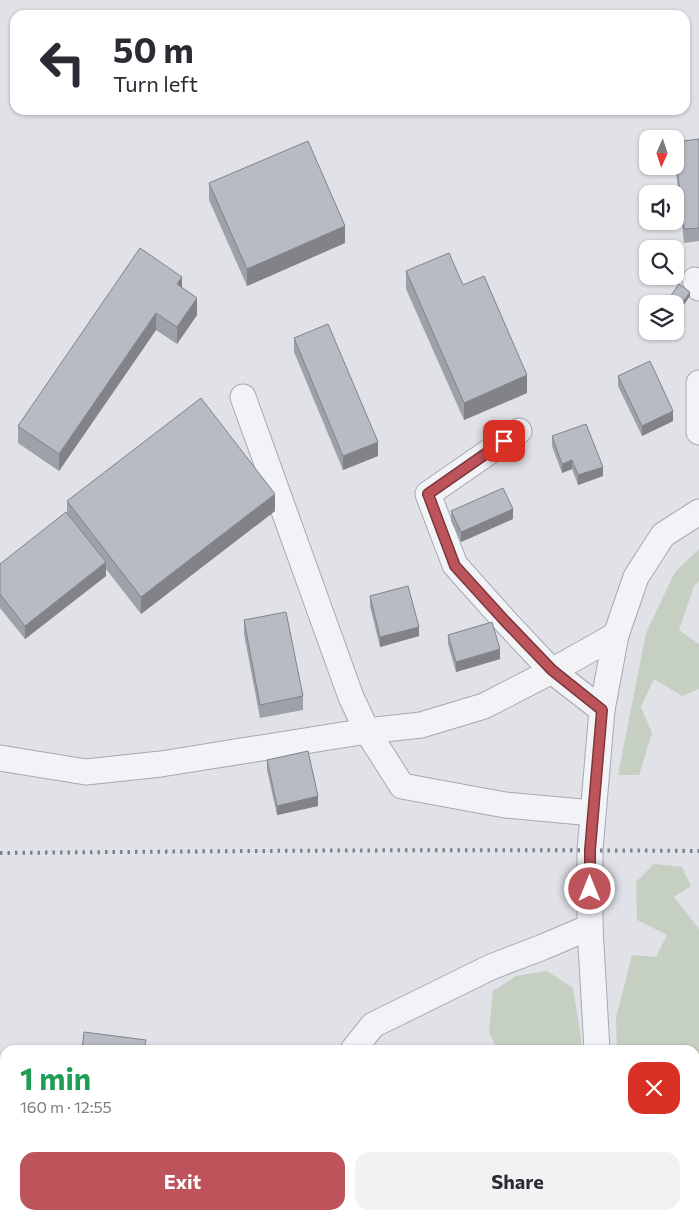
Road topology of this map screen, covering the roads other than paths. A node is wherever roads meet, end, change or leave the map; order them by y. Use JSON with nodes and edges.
{"nodes":[{"id":1,"x":699,"y":383,"type":"edge"},
{"id":2,"x":243,"y":396,"type":"dead end"},
{"id":3,"x":519,"y":431,"type":"dead end"},
{"id":4,"x":699,"y":432,"type":"edge"},
{"id":5,"x":699,"y":512,"type":"edge"},
{"id":6,"x":616,"y":635,"type":"junction"},
{"id":7,"x":552,"y":670,"type":"junction"},
{"id":8,"x":602,"y":710,"type":"junction"},
{"id":9,"x":368,"y":730,"type":"junction"},
{"id":10,"x":0,"y":758,"type":"edge"},
{"id":11,"x":593,"y":813,"type":"junction"},
{"id":12,"x":590,"y":927,"type":"junction"},
{"id":13,"x":357,"y":1045,"type":"edge"},
{"id":14,"x":597,"y":1045,"type":"edge"}],
"edges":[{"from":1,"to":4,"type":"street"},
{"from":2,"to":9,"type":"street"},
{"from":3,"to":7,"type":"street"},
{"from":5,"to":6,"type":"street"},
{"from":6,"to":7,"type":"street"},
{"from":6,"to":8,"type":"street"},
{"from":7,"to":8,"type":"street"},
{"from":7,"to":9,"type":"street"},
{"from":8,"to":11,"type":"street"},
{"from":9,"to":10,"type":"street"},
{"from":9,"to":11,"type":"street"},
{"from":11,"to":12,"type":"street"},
{"from":12,"to":13,"type":"street"},
{"from":12,"to":14,"type":"street"}]}
